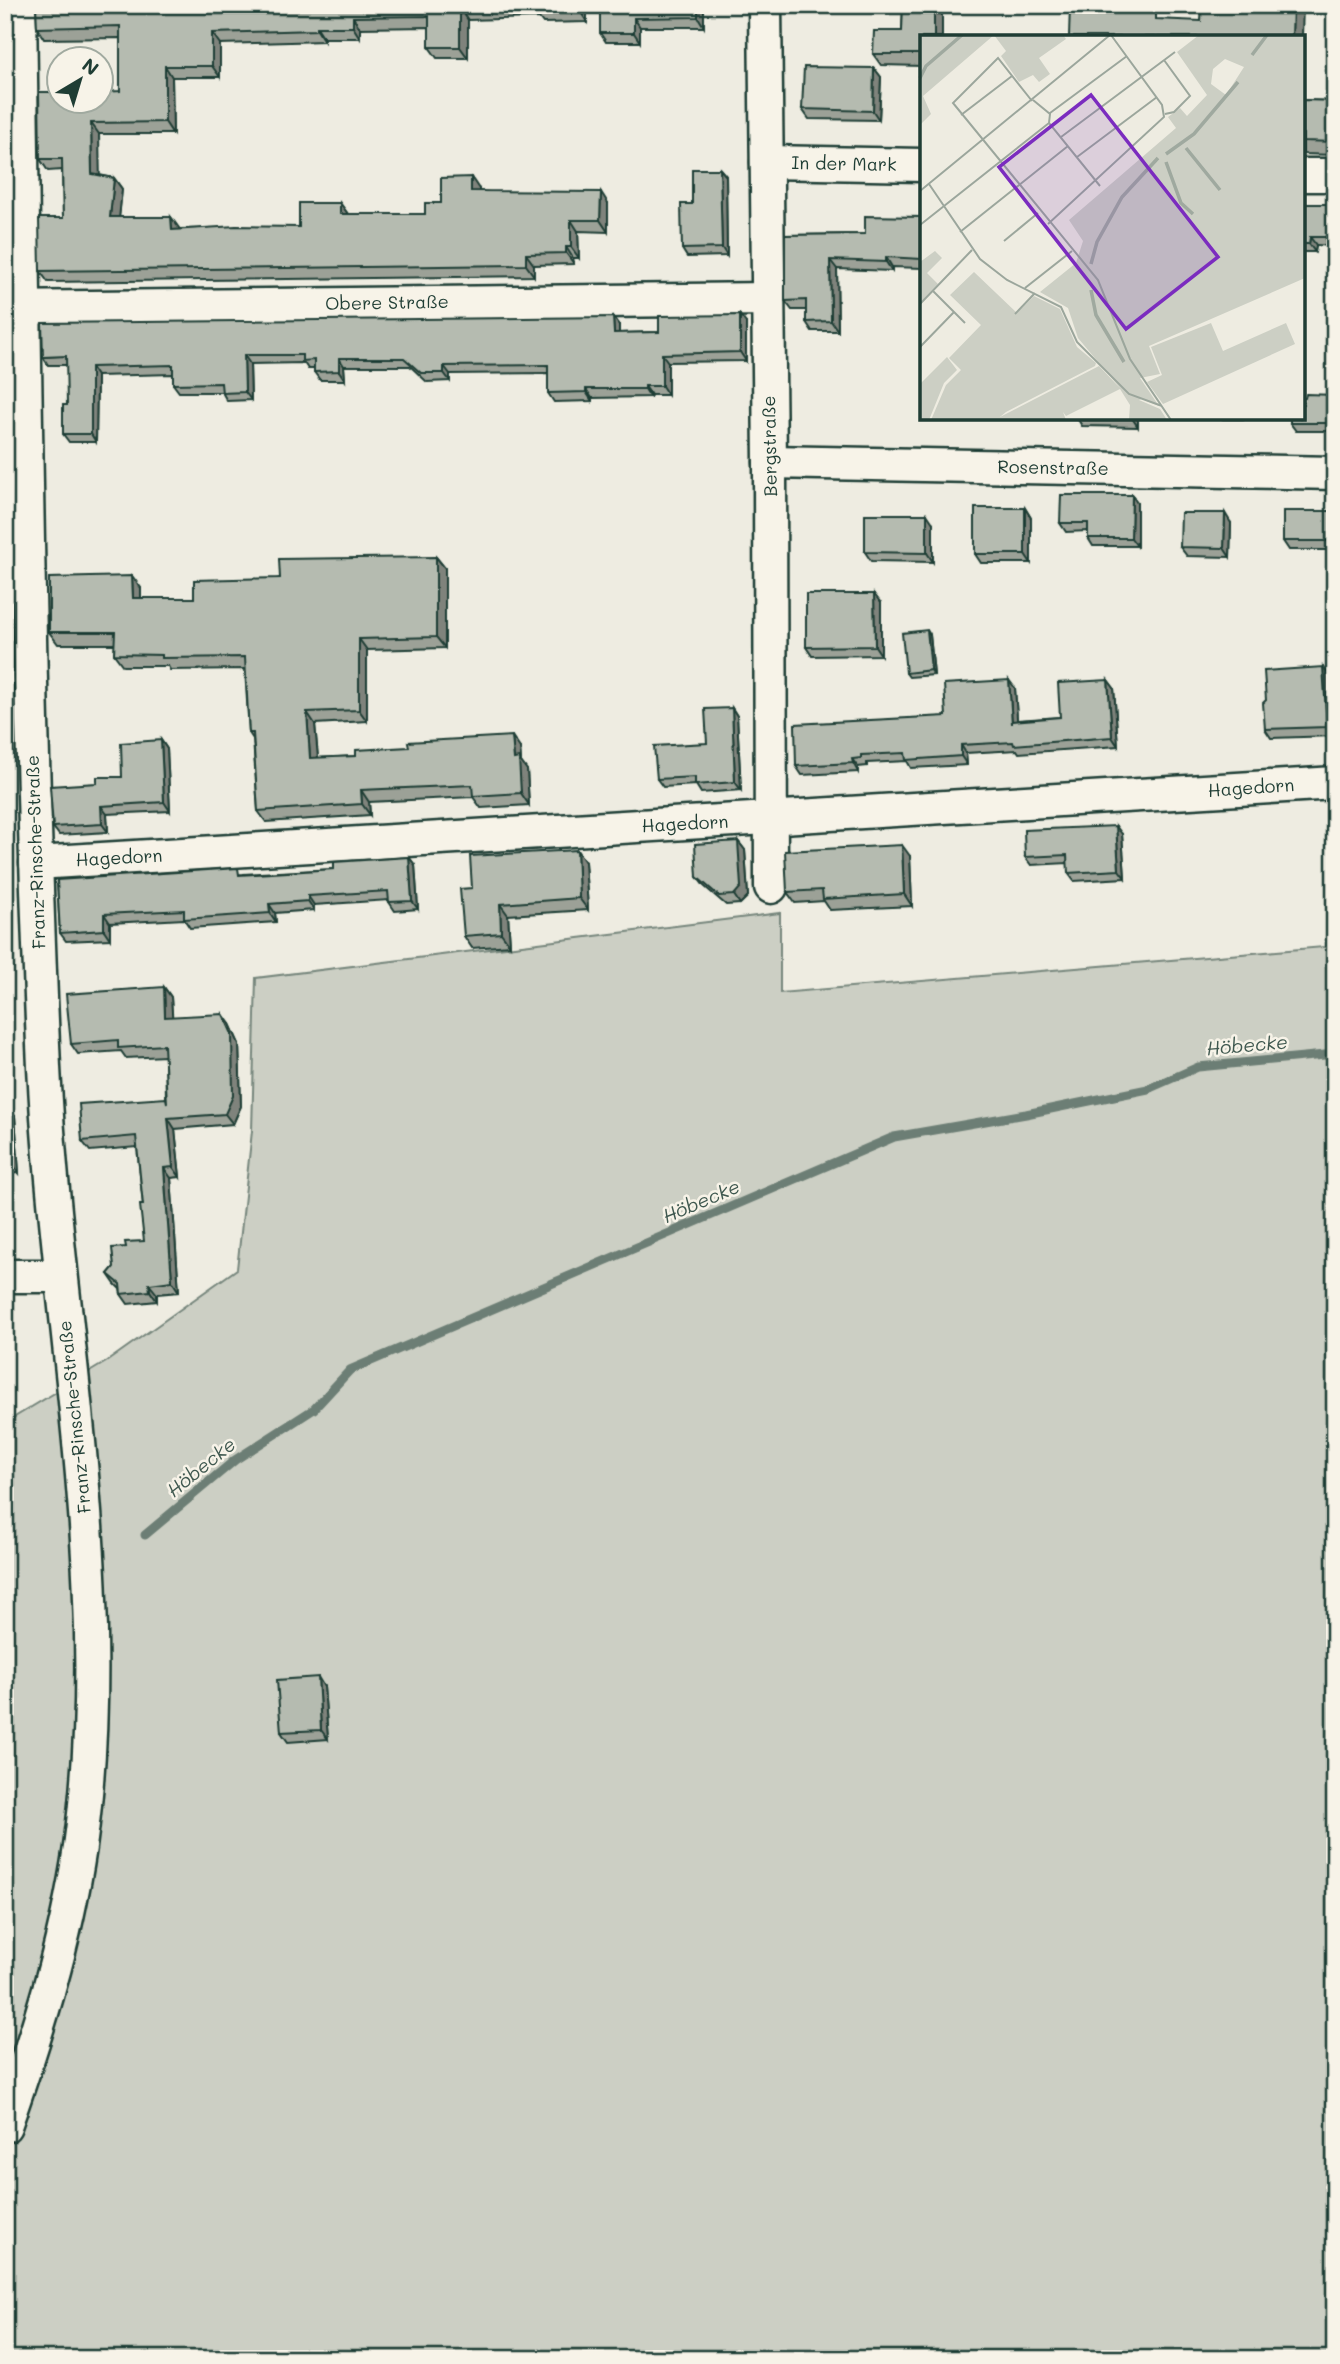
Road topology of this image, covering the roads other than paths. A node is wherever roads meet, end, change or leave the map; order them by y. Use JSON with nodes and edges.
{"nodes":[{"id":1,"x":20,"y":5,"type":"edge"},
{"id":2,"x":765,"y":5,"type":"edge"},
{"id":3,"x":767,"y":162,"type":"junction"},
{"id":4,"x":920,"y":165,"type":"edge"},
{"id":5,"x":1305,"y":175,"type":"edge"},
{"id":6,"x":1335,"y":176,"type":"edge"},
{"id":7,"x":768,"y":299,"type":"junction"},
{"id":8,"x":15,"y":308,"type":"edge"},
{"id":9,"x":770,"y":462,"type":"junction"},
{"id":10,"x":1335,"y":473,"type":"edge"},
{"id":11,"x":18,"y":699,"type":"edge"},
{"id":12,"x":1335,"y":783,"type":"edge"},
{"id":13,"x":771,"y":819,"type":"junction"},
{"id":14,"x":36,"y":863,"type":"junction"},
{"id":15,"x":771,"y":887,"type":"dead end"},
{"id":16,"x":5,"y":1276,"type":"edge"},
{"id":17,"x":61,"y":1276,"type":"junction"},
{"id":18,"x":5,"y":2126,"type":"edge"}],
"edges":[{"from":1,"to":8,"type":"street","name":"Franz-Rinsche-Straße"},
{"from":2,"to":3,"type":"street","name":"Bergstraße"},
{"from":3,"to":4,"type":"street","name":"In der Mark"},
{"from":3,"to":7,"type":"street","name":"Bergstraße"},
{"from":5,"to":6,"type":"street"},
{"from":7,"to":8,"type":"street","name":"Obere Straße"},
{"from":7,"to":9,"type":"street","name":"Bergstraße"},
{"from":8,"to":11,"type":"street","name":"Franz-Rinsche-Straße"},
{"from":9,"to":10,"type":"street","name":"Rosenstraße"},
{"from":9,"to":13,"type":"street","name":"Bergstraße"},
{"from":11,"to":14,"type":"street","name":"Franz-Rinsche-Straße"},
{"from":12,"to":13,"type":"street","name":"Hagedorn"},
{"from":13,"to":14,"type":"street","name":"Hagedorn"},
{"from":13,"to":15,"type":"street","name":"Bergstraße"},
{"from":14,"to":17,"type":"street","name":"Franz-Rinsche-Straße"},
{"from":16,"to":17,"type":"street"},
{"from":17,"to":18,"type":"street","name":"Franz-Rinsche-Straße"}]}
